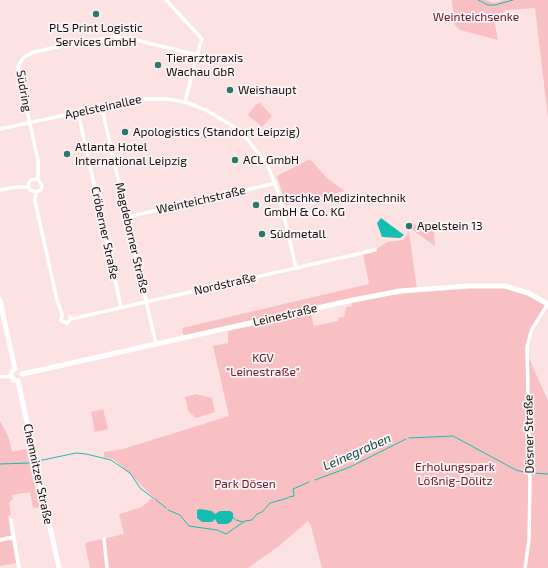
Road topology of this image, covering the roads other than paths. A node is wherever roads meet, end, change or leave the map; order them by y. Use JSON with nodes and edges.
{"nodes":[{"id":1,"x":166,"y":0,"type":"edge"},
{"id":2,"x":197,"y":55,"type":"junction"},
{"id":3,"x":185,"y":102,"type":"junction"},
{"id":4,"x":101,"y":110,"type":"junction"},
{"id":5,"x":78,"y":112,"type":"junction"},
{"id":6,"x":30,"y":123,"type":"junction"},
{"id":7,"x":0,"y":129,"type":"edge"},
{"id":8,"x":36,"y":179,"type":"junction"},
{"id":9,"x":276,"y":183,"type":"junction"},
{"id":10,"x":28,"y":187,"type":"junction"},
{"id":11,"x":0,"y":190,"type":"edge"},
{"id":12,"x":36,"y":192,"type":"junction"},
{"id":13,"x":127,"y":217,"type":"junction"},
{"id":14,"x":376,"y":250,"type":"dead end"},
{"id":15,"x":296,"y":268,"type":"junction"},
{"id":16,"x":0,"y":300,"type":"edge"},
{"id":17,"x":146,"y":302,"type":"junction"},
{"id":18,"x":548,"y":304,"type":"edge"},
{"id":19,"x":121,"y":307,"type":"junction"},
{"id":20,"x":62,"y":314,"type":"junction"},
{"id":21,"x":70,"y":317,"type":"junction"},
{"id":22,"x":156,"y":344,"type":"junction"},
{"id":23,"x":15,"y":369,"type":"junction"},
{"id":24,"x":22,"y":374,"type":"junction"},
{"id":25,"x":11,"y":376,"type":"junction"},
{"id":26,"x":0,"y":377,"type":"edge"},
{"id":27,"x":18,"y":381,"type":"junction"},
{"id":28,"x":11,"y":520,"type":"dead end"},
{"id":29,"x":13,"y":538,"type":"junction"},
{"id":30,"x":104,"y":539,"type":"dead end"},
{"id":31,"x":0,"y":540,"type":"edge"},
{"id":32,"x":19,"y":568,"type":"edge"},
{"id":33,"x":59,"y":568,"type":"edge"},
{"id":34,"x":107,"y":568,"type":"edge"},
{"id":35,"x":525,"y":568,"type":"edge"}],
"edges":[{"from":1,"to":2,"type":"street"},
{"from":2,"to":3,"type":"street"},
{"from":2,"to":6,"type":"street","name":"Südring"},
{"from":3,"to":4,"type":"street","name":"Apelsteinallee"},
{"from":3,"to":9,"type":"street","name":"Apelsteinallee"},
{"from":4,"to":5,"type":"street","name":"Apelsteinallee"},
{"from":4,"to":13,"type":"street","name":"Magdeborner Straße"},
{"from":5,"to":6,"type":"street","name":"Apelsteinallee"},
{"from":5,"to":19,"type":"street","name":"Cröberner Straße"},
{"from":6,"to":7,"type":"street","name":"Apelsteinallee"},
{"from":6,"to":8,"type":"street","name":"Südring"},
{"from":8,"to":10,"type":"street"},
{"from":8,"to":12,"type":"street"},
{"from":9,"to":13,"type":"street","name":"Weinteichstraße"},
{"from":9,"to":15,"type":"street","name":"Apelsteinallee"},
{"from":10,"to":11,"type":"street"},
{"from":10,"to":12,"type":"street"},
{"from":12,"to":20,"type":"street"},
{"from":13,"to":17,"type":"street","name":"Magdeborner Straße"},
{"from":14,"to":15,"type":"street","name":"Nordstraße"},
{"from":15,"to":17,"type":"street","name":"Nordstraße"},
{"from":16,"to":23,"type":"main road"},
{"from":17,"to":19,"type":"street","name":"Nordstraße"},
{"from":17,"to":22,"type":"street","name":"Magdeborner Straße"},
{"from":18,"to":22,"type":"main road","name":"Leinestraße"},
{"from":18,"to":35,"type":"street","name":"Dösner Straße"},
{"from":19,"to":21,"type":"street","name":"Nordstraße"},
{"from":20,"to":21,"type":"street","name":"Nordstraße"},
{"from":20,"to":21,"type":"street","name":"Nordstraße"},
{"from":22,"to":24,"type":"main road","name":"Leinestraße"},
{"from":23,"to":24,"type":"main road"},
{"from":23,"to":25,"type":"main road"},
{"from":24,"to":27,"type":"main road"},
{"from":25,"to":26,"type":"street"},
{"from":25,"to":27,"type":"main road"},
{"from":27,"to":33,"type":"main road","name":"Chemnitzer Straße"},
{"from":28,"to":29,"type":"street"},
{"from":29,"to":31,"type":"street"},
{"from":29,"to":32,"type":"street"},
{"from":30,"to":34,"type":"street"}]}
